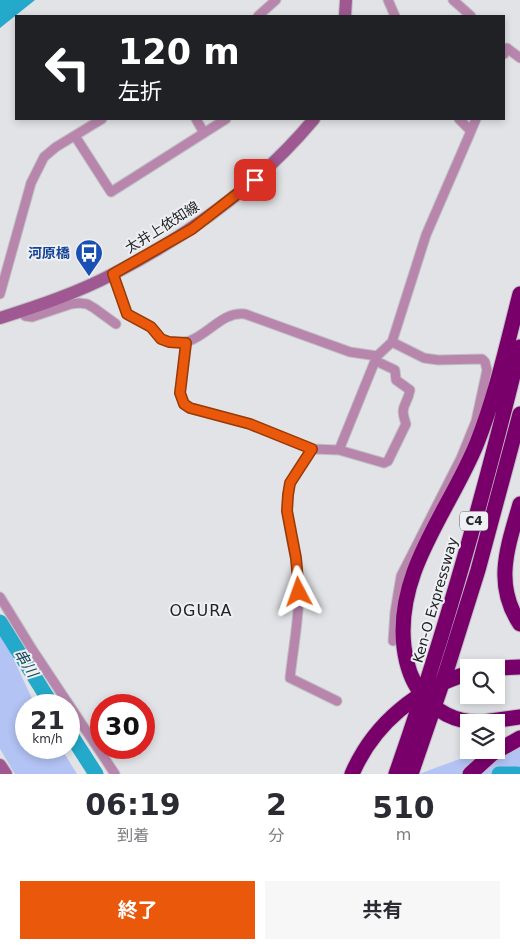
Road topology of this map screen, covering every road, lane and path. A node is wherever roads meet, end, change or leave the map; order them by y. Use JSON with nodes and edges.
{"nodes":[{"id":1,"x":276,"y":0,"type":"edge"},
{"id":2,"x":346,"y":0,"type":"edge"},
{"id":3,"x":388,"y":0,"type":"edge"},
{"id":4,"x":453,"y":0,"type":"edge"},
{"id":5,"x":259,"y":15,"type":"edge"},
{"id":6,"x":345,"y":15,"type":"edge"},
{"id":7,"x":395,"y":15,"type":"edge"},
{"id":8,"x":470,"y":15,"type":"edge"},
{"id":9,"x":505,"y":49,"type":"edge"},
{"id":10,"x":520,"y":58,"type":"edge"},
{"id":11,"x":100,"y":120,"type":"edge"},
{"id":12,"x":197,"y":120,"type":"edge"},
{"id":13,"x":224,"y":120,"type":"edge"},
{"id":14,"x":313,"y":120,"type":"edge"},
{"id":15,"x":460,"y":120,"type":"edge"},
{"id":16,"x":476,"y":120,"type":"edge"},
{"id":17,"x":471,"y":131,"type":"junction"},
{"id":18,"x":204,"y":133,"type":"junction"},
{"id":19,"x":75,"y":136,"type":"junction"},
{"id":20,"x":113,"y":274,"type":"junction"},
{"id":21,"x":0,"y":294,"type":"edge"},
{"id":22,"x":520,"y":294,"type":"edge"},
{"id":23,"x":21,"y":312,"type":"junction"},
{"id":24,"x":0,"y":318,"type":"edge"},
{"id":25,"x":116,"y":324,"type":"dead end"},
{"id":26,"x":392,"y":342,"type":"junction"},
{"id":27,"x":186,"y":343,"type":"junction"},
{"id":28,"x":520,"y":347,"type":"edge"},
{"id":29,"x":376,"y":358,"type":"junction"},
{"id":30,"x":520,"y":414,"type":"edge"},
{"id":31,"x":312,"y":449,"type":"junction"},
{"id":32,"x":339,"y":450,"type":"junction"},
{"id":33,"x":520,"y":504,"type":"edge"},
{"id":34,"x":0,"y":597,"type":"edge"},
{"id":35,"x":520,"y":624,"type":"edge"},
{"id":36,"x":394,"y":641,"type":"dead end"},
{"id":37,"x":520,"y":667,"type":"edge"},
{"id":38,"x":505,"y":668,"type":"edge"},
{"id":39,"x":460,"y":676,"type":"edge"},
{"id":40,"x":430,"y":696,"type":"junction"},
{"id":41,"x":337,"y":701,"type":"dead end"},
{"id":42,"x":520,"y":717,"type":"edge"},
{"id":43,"x":505,"y":719,"type":"edge"},
{"id":44,"x":460,"y":720,"type":"edge"},
{"id":45,"x":520,"y":738,"type":"edge"},
{"id":46,"x":0,"y":765,"type":"edge"},
{"id":47,"x":6,"y":774,"type":"edge"},
{"id":48,"x":115,"y":774,"type":"edge"},
{"id":49,"x":352,"y":774,"type":"edge"},
{"id":50,"x":396,"y":774,"type":"edge"},
{"id":51,"x":411,"y":774,"type":"edge"},
{"id":52,"x":470,"y":774,"type":"edge"}],
"edges":[{"from":1,"to":5,"type":"street"},
{"from":2,"to":6,"type":"main road"},
{"from":3,"to":7,"type":"street"},
{"from":4,"to":8,"type":"street"},
{"from":9,"to":10,"type":"street"},
{"from":11,"to":19,"type":"street"},
{"from":12,"to":18,"type":"street"},
{"from":13,"to":18,"type":"street"},
{"from":14,"to":20,"type":"main road","name":"太井上依知線"},
{"from":15,"to":17,"type":"street"},
{"from":16,"to":17,"type":"street"},
{"from":17,"to":26,"type":"street"},
{"from":18,"to":19,"type":"street"},
{"from":19,"to":21,"type":"street"},
{"from":20,"to":23,"type":"main road","name":"太井上依知線"},
{"from":20,"to":27,"type":"street"},
{"from":22,"to":44,"type":"highway"},
{"from":23,"to":24,"type":"main road","name":"太井上依知線"},
{"from":23,"to":25,"type":"street"},
{"from":26,"to":29,"type":"street"},
{"from":26,"to":36,"type":"street"},
{"from":27,"to":29,"type":"street"},
{"from":27,"to":31,"type":"street"},
{"from":28,"to":40,"type":"highway","name":"Ken-O Expressway","number":"C4"},
{"from":29,"to":32,"type":"street"},
{"from":29,"to":32,"type":"street"},
{"from":30,"to":40,"type":"highway","name":"Ken-O Expressway","number":"C4"},
{"from":31,"to":32,"type":"street"},
{"from":31,"to":41,"type":"street"},
{"from":33,"to":35,"type":"highway"},
{"from":34,"to":48,"type":"street"},
{"from":37,"to":38,"type":"highway"},
{"from":39,"to":49,"type":"highway"},
{"from":40,"to":50,"type":"highway","name":"Ken-O Expressway","number":"C4"},
{"from":40,"to":51,"type":"highway","name":"Ken-O Expressway","number":"C4"},
{"from":42,"to":43,"type":"highway"},
{"from":45,"to":52,"type":"highway"},
{"from":46,"to":47,"type":"main road"}]}
